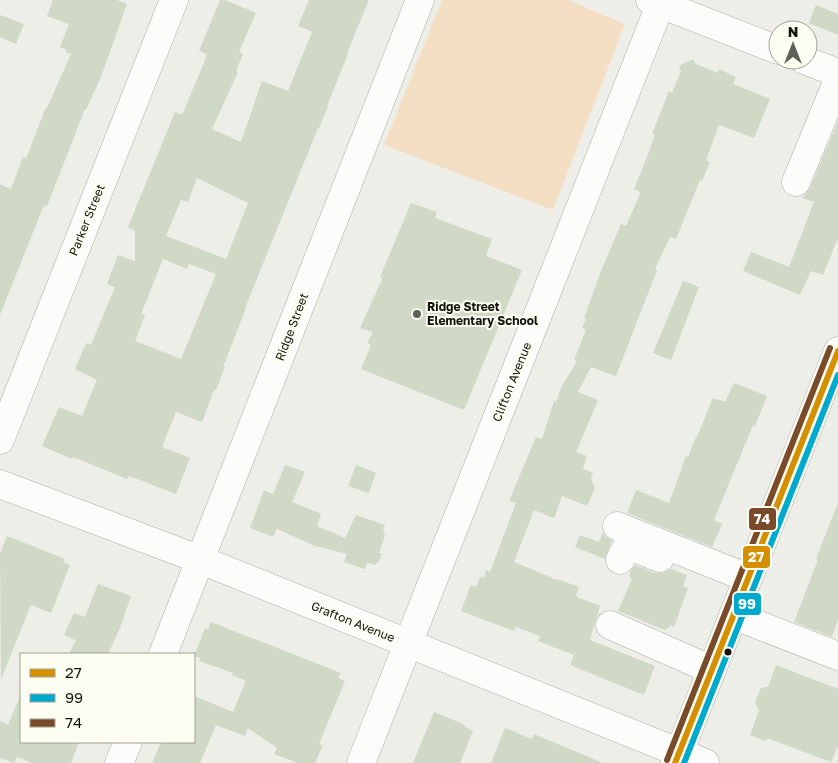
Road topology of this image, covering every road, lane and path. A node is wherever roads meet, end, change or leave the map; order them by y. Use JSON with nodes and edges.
{"nodes":[{"id":1,"x":174,"y":0,"type":"edge"},
{"id":2,"x":420,"y":0,"type":"edge"},
{"id":3,"x":658,"y":1,"type":"edge"},
{"id":4,"x":768,"y":46,"type":"edge"},
{"id":5,"x":818,"y":65,"type":"edge"},
{"id":6,"x":838,"y":73,"type":"edge"},
{"id":7,"x":838,"y":80,"type":"edge"},
{"id":8,"x":796,"y":182,"type":"dead end"},
{"id":9,"x":838,"y":350,"type":"edge"},
{"id":10,"x":0,"y":440,"type":"edge"},
{"id":11,"x":0,"y":484,"type":"edge"},
{"id":12,"x":617,"y":526,"type":"dead end"},
{"id":13,"x":200,"y":560,"type":"junction"},
{"id":14,"x":620,"y":560,"type":"dead end"},
{"id":15,"x":741,"y":595,"type":"junction"},
{"id":16,"x":610,"y":625,"type":"dead end"},
{"id":17,"x":408,"y":644,"type":"junction"},
{"id":18,"x":163,"y":653,"type":"edge"},
{"id":19,"x":838,"y":656,"type":"edge"},
{"id":20,"x":712,"y":670,"type":"junction"},
{"id":21,"x":128,"y":743,"type":"edge"},
{"id":22,"x":677,"y":758,"type":"edge"},
{"id":23,"x":119,"y":763,"type":"edge"},
{"id":24,"x":361,"y":763,"type":"edge"},
{"id":25,"x":704,"y":763,"type":"edge"}],
"edges":[{"from":1,"to":10,"type":"street","name":"Parker Street"},
{"from":2,"to":13,"type":"street","name":"Ridge Street"},
{"from":3,"to":4,"type":"street"},
{"from":3,"to":17,"type":"street","name":"Clifton Avenue"},
{"from":5,"to":6,"type":"street"},
{"from":7,"to":8,"type":"street"},
{"from":9,"to":15,"type":"street"},
{"from":11,"to":13,"type":"street","name":"Grafton Avenue"},
{"from":12,"to":15,"type":"street"},
{"from":13,"to":17,"type":"street","name":"Grafton Avenue"},
{"from":13,"to":18,"type":"street","name":"Ridge Street"},
{"from":14,"to":15,"type":"street"},
{"from":15,"to":19,"type":"street"},
{"from":15,"to":20,"type":"street"},
{"from":16,"to":20,"type":"street"},
{"from":17,"to":22,"type":"street","name":"Grafton Avenue"},
{"from":17,"to":24,"type":"street","name":"Clifton Avenue"},
{"from":20,"to":22,"type":"street"},
{"from":21,"to":23,"type":"street"},
{"from":22,"to":25,"type":"street","name":"Grafton Avenue"}]}
